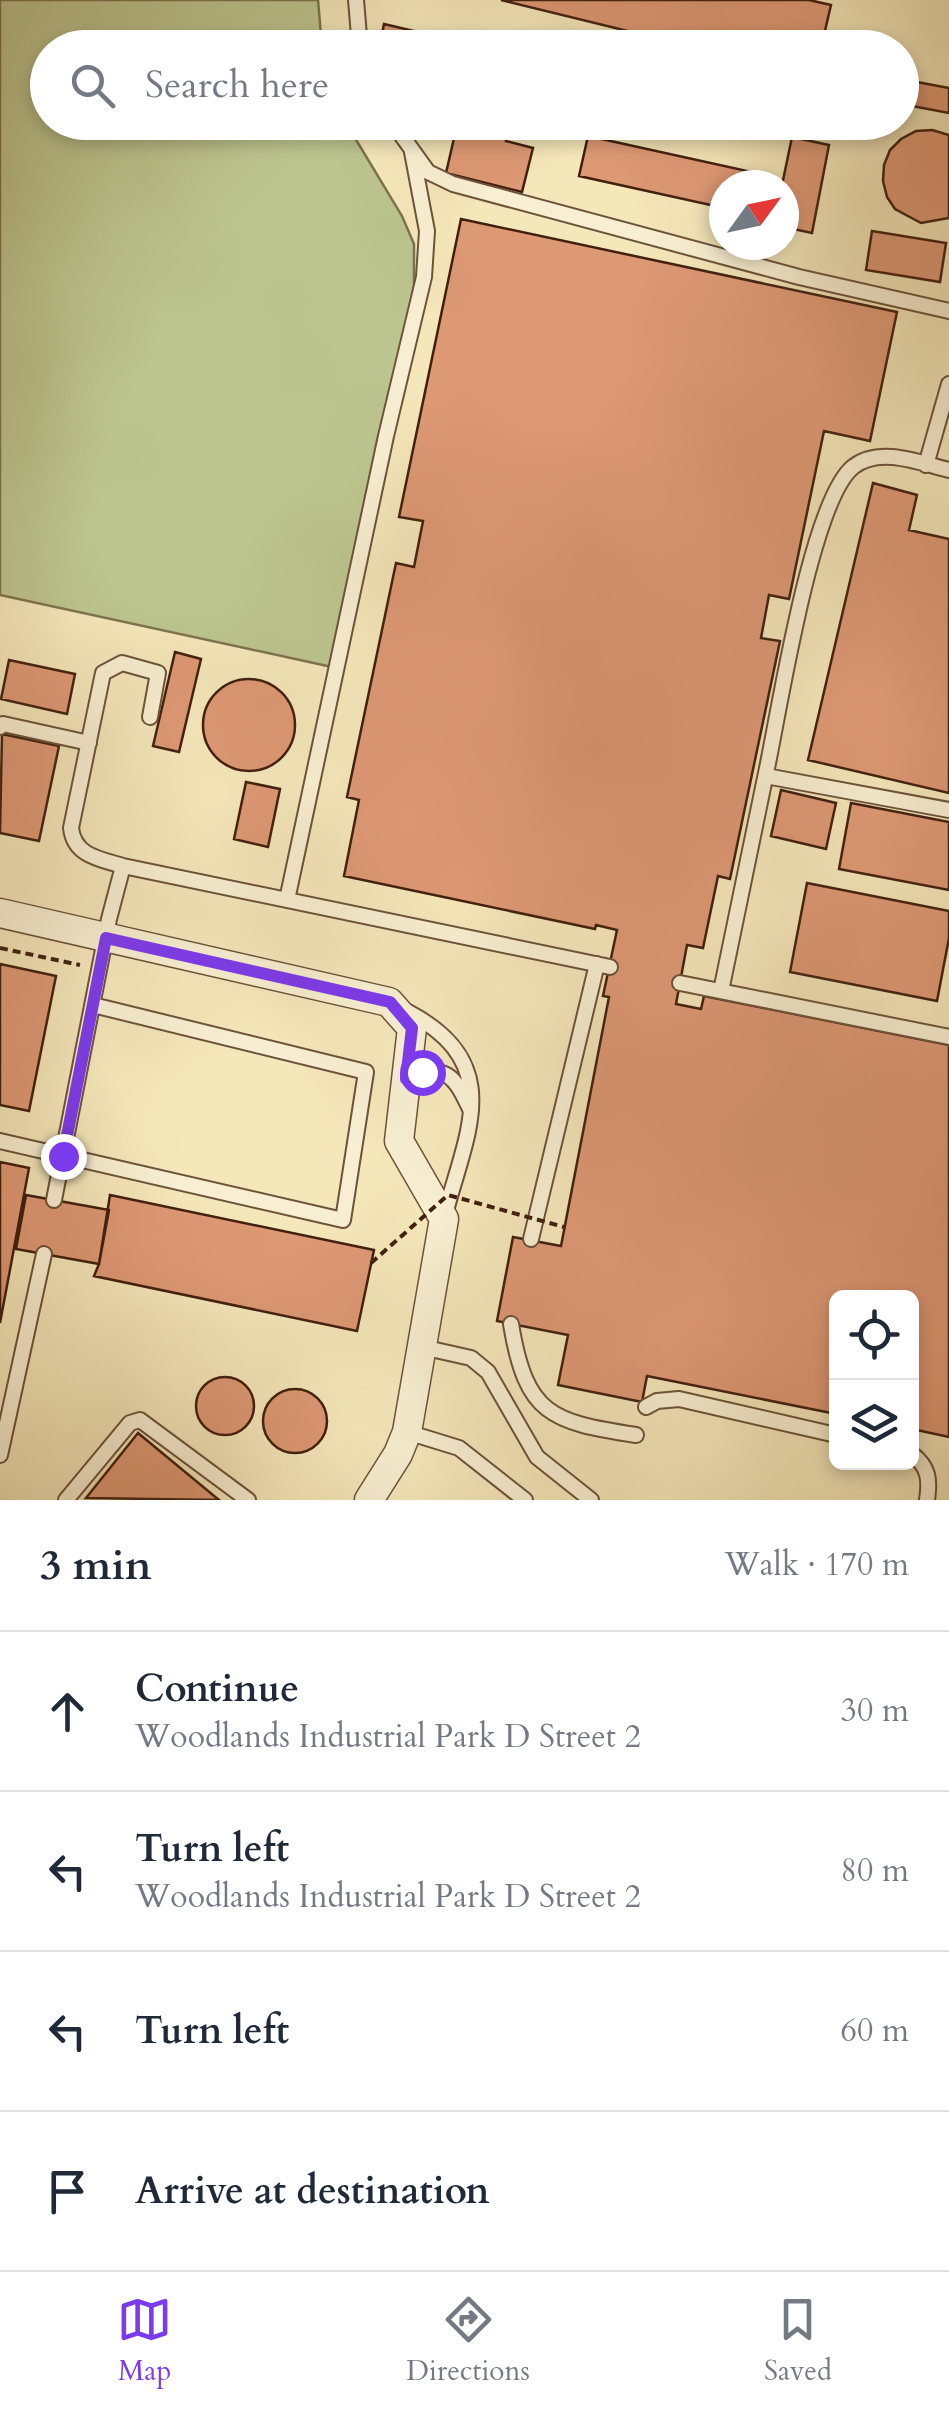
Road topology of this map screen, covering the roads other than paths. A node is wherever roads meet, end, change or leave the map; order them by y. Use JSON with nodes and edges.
{"nodes":[{"id":1,"x":356,"y":0,"type":"edge"},
{"id":2,"x":358,"y":30,"type":"edge"},
{"id":3,"x":404,"y":140,"type":"edge"},
{"id":4,"x":412,"y":152,"type":"junction"},
{"id":5,"x":949,"y":310,"type":"edge"},
{"id":6,"x":949,"y":384,"type":"edge"},
{"id":7,"x":926,"y":465,"type":"junction"},
{"id":8,"x":949,"y":470,"type":"edge"},
{"id":9,"x":150,"y":717,"type":"dead end"},
{"id":10,"x":0,"y":728,"type":"edge"},
{"id":11,"x":89,"y":742,"type":"junction"},
{"id":12,"x":766,"y":776,"type":"junction"},
{"id":13,"x":949,"y":810,"type":"edge"},
{"id":14,"x":122,"y":866,"type":"junction"},
{"id":15,"x":287,"y":900,"type":"junction"},
{"id":16,"x":0,"y":914,"type":"edge"},
{"id":17,"x":106,"y":938,"type":"junction"},
{"id":18,"x":680,"y":983,"type":"dead end"},
{"id":19,"x":721,"y":991,"type":"junction"},
{"id":20,"x":390,"y":1002,"type":"junction"},
{"id":21,"x":93,"y":1005,"type":"junction"},
{"id":22,"x":949,"y":1037,"type":"edge"},
{"id":23,"x":406,"y":1079,"type":"junction"},
{"id":24,"x":471,"y":1112,"type":"junction"},
{"id":25,"x":0,"y":1141,"type":"edge"},
{"id":26,"x":63,"y":1156,"type":"junction"},
{"id":27,"x":54,"y":1200,"type":"dead end"},
{"id":28,"x":444,"y":1219,"type":"junction"},
{"id":29,"x":532,"y":1239,"type":"dead end"},
{"id":30,"x":44,"y":1254,"type":"dead end"},
{"id":31,"x":511,"y":1324,"type":"dead end"},
{"id":32,"x":422,"y":1347,"type":"junction"},
{"id":33,"x":646,"y":1407,"type":"dead end"},
{"id":34,"x":407,"y":1432,"type":"junction"},
{"id":35,"x":829,"y":1432,"type":"edge"},
{"id":36,"x":636,"y":1435,"type":"dead end"},
{"id":37,"x":0,"y":1455,"type":"edge"},
{"id":38,"x":919,"y":1460,"type":"edge"},
{"id":39,"x":66,"y":1500,"type":"edge"},
{"id":40,"x":248,"y":1500,"type":"edge"},
{"id":41,"x":369,"y":1500,"type":"edge"},
{"id":42,"x":524,"y":1500,"type":"edge"},
{"id":43,"x":591,"y":1500,"type":"edge"},
{"id":44,"x":927,"y":1500,"type":"edge"}],
"edges":[{"from":1,"to":2,"type":"lane"},
{"from":3,"to":4,"type":"lane"},
{"from":4,"to":5,"type":"lane"},
{"from":4,"to":15,"type":"lane"},
{"from":6,"to":7,"type":"lane"},
{"from":7,"to":8,"type":"lane"},
{"from":7,"to":12,"type":"lane"},
{"from":9,"to":11,"type":"lane"},
{"from":10,"to":11,"type":"lane"},
{"from":11,"to":14,"type":"lane"},
{"from":12,"to":13,"type":"lane"},
{"from":12,"to":19,"type":"lane"},
{"from":14,"to":15,"type":"lane"},
{"from":14,"to":17,"type":"lane"},
{"from":15,"to":29,"type":"lane"},
{"from":16,"to":17,"type":"street"},
{"from":17,"to":20,"type":"street"},
{"from":17,"to":21,"type":"lane"},
{"from":18,"to":19,"type":"lane"},
{"from":19,"to":22,"type":"lane"},
{"from":20,"to":23,"type":"street"},
{"from":20,"to":24,"type":"lane"},
{"from":21,"to":26,"type":"lane"},
{"from":21,"to":26,"type":"lane"},
{"from":23,"to":24,"type":"lane"},
{"from":23,"to":28,"type":"street"},
{"from":24,"to":28,"type":"lane"},
{"from":25,"to":26,"type":"lane"},
{"from":26,"to":27,"type":"lane"},
{"from":28,"to":32,"type":"street"},
{"from":30,"to":37,"type":"lane"},
{"from":31,"to":36,"type":"lane"},
{"from":32,"to":34,"type":"street"},
{"from":32,"to":43,"type":"lane"},
{"from":33,"to":35,"type":"lane"},
{"from":34,"to":41,"type":"street"},
{"from":34,"to":42,"type":"lane"},
{"from":38,"to":44,"type":"lane"},
{"from":39,"to":40,"type":"lane"}]}
